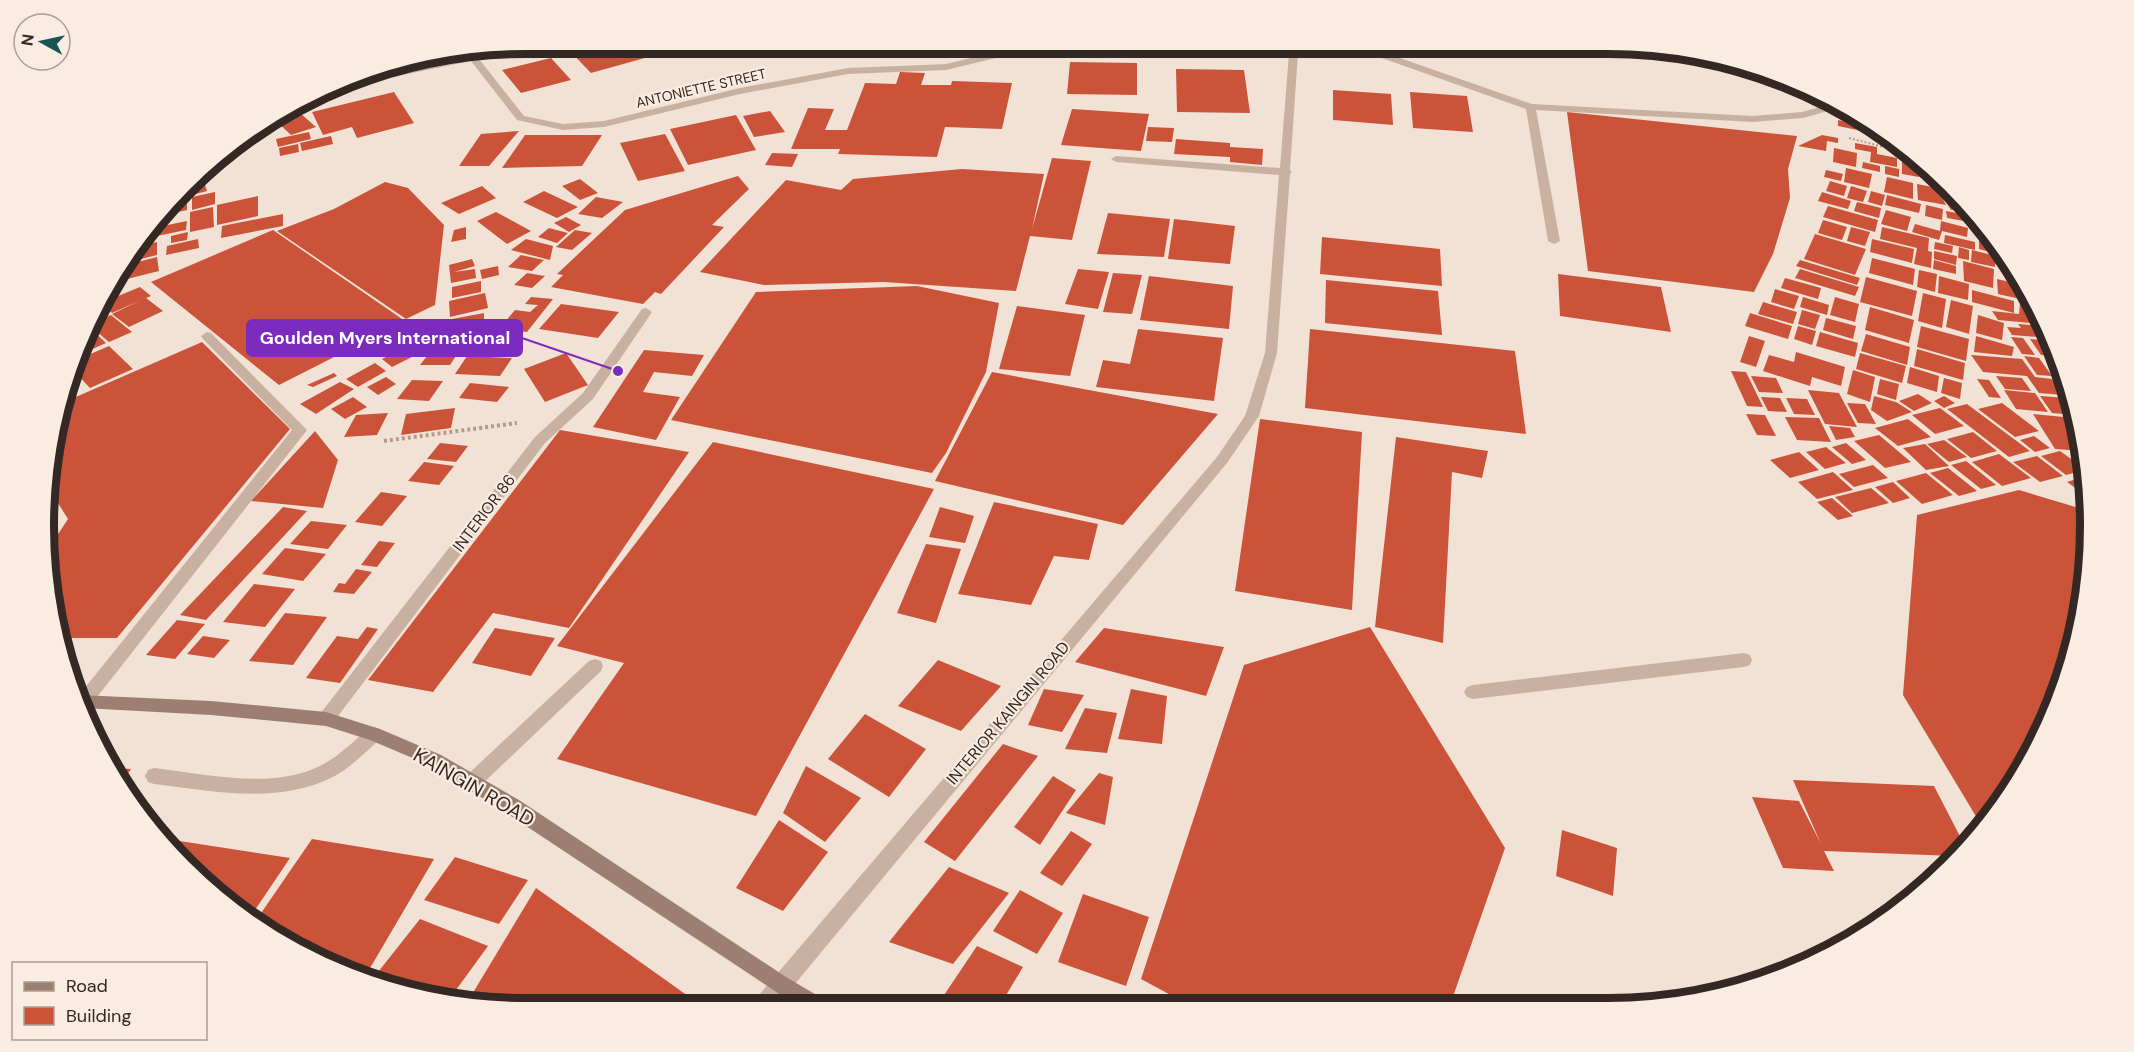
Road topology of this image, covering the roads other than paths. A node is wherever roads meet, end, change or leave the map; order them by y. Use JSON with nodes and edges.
{"nodes":[{"id":1,"x":1000,"y":54,"type":"edge"},
{"id":2,"x":1294,"y":54,"type":"edge"},
{"id":3,"x":1380,"y":54,"type":"edge"},
{"id":4,"x":478,"y":57,"type":"edge"},
{"id":5,"x":473,"y":58,"type":"junction"},
{"id":6,"x":373,"y":79,"type":"edge"},
{"id":7,"x":1531,"y":107,"type":"junction"},
{"id":8,"x":1827,"y":108,"type":"edge"},
{"id":9,"x":1116,"y":159,"type":"dead end"},
{"id":10,"x":1287,"y":172,"type":"junction"},
{"id":11,"x":1554,"y":241,"type":"dead end"},
{"id":12,"x":646,"y":312,"type":"dead end"},
{"id":13,"x":207,"y":336,"type":"dead end"},
{"id":14,"x":1744,"y":660,"type":"dead end"},
{"id":15,"x":595,"y":666,"type":"dead end"},
{"id":16,"x":1473,"y":692,"type":"dead end"},
{"id":17,"x":86,"y":697,"type":"edge"},
{"id":18,"x":88,"y":701,"type":"edge"},
{"id":19,"x":326,"y":719,"type":"junction"},
{"id":20,"x":374,"y":734,"type":"junction"},
{"id":21,"x":154,"y":776,"type":"dead end"},
{"id":22,"x":472,"y":782,"type":"junction"},
{"id":23,"x":779,"y":984,"type":"junction"},
{"id":24,"x":768,"y":998,"type":"edge"},
{"id":25,"x":803,"y":998,"type":"edge"}],
"edges":[{"from":1,"to":5,"type":"street","name":"ANTONIETTE STREET"},
{"from":2,"to":10,"type":"street","name":"INTERIOR KAINGIN ROAD"},
{"from":3,"to":7,"type":"street","name":"ANTONIETTE STREET"},
{"from":4,"to":5,"type":"street"},
{"from":5,"to":6,"type":"street"},
{"from":7,"to":8,"type":"street","name":"ANTONIETTE STREET"},
{"from":7,"to":11,"type":"street"},
{"from":9,"to":10,"type":"street"},
{"from":10,"to":23,"type":"street","name":"INTERIOR KAINGIN ROAD"},
{"from":12,"to":19,"type":"street","name":"INTERIOR 86"},
{"from":13,"to":17,"type":"street"},
{"from":14,"to":16,"type":"street"},
{"from":15,"to":22,"type":"street"},
{"from":18,"to":19,"type":"street","name":"KAINGIN ROAD"},
{"from":19,"to":20,"type":"street","name":"KAINGIN ROAD"},
{"from":20,"to":21,"type":"street"},
{"from":20,"to":22,"type":"street","name":"KAINGIN ROAD"},
{"from":22,"to":23,"type":"street","name":"KAINGIN ROAD"},
{"from":23,"to":24,"type":"street","name":"INTERIOR KAINGIN ROAD"},
{"from":23,"to":25,"type":"street","name":"KAINGIN ROAD"}]}
